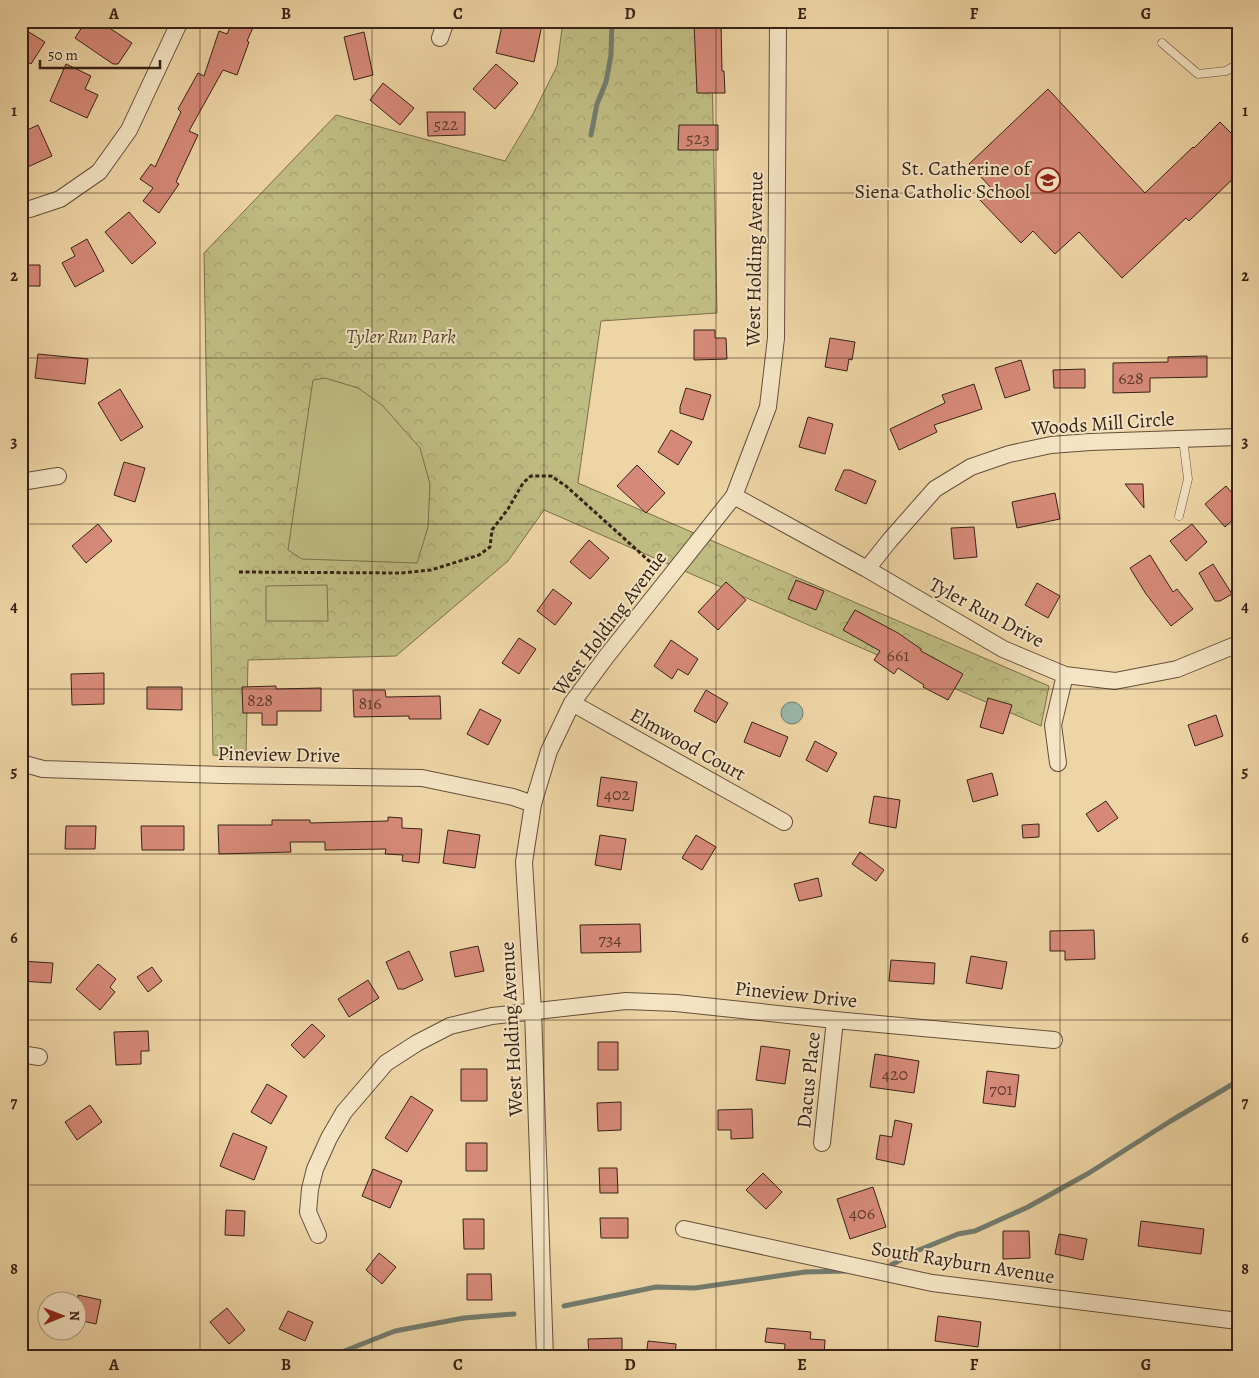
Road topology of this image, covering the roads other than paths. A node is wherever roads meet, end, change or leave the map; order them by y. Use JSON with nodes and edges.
{"nodes":[{"id":1,"x":180,"y":21,"type":"edge"},
{"id":2,"x":446,"y":21,"type":"edge"},
{"id":3,"x":778,"y":21,"type":"edge"},
{"id":4,"x":440,"y":38,"type":"dead end"},
{"id":5,"x":1162,"y":43,"type":"dead end"},
{"id":6,"x":1238,"y":64,"type":"edge"},
{"id":7,"x":21,"y":210,"type":"edge"},
{"id":8,"x":1183,"y":438,"type":"junction"},
{"id":9,"x":1238,"y":438,"type":"edge"},
{"id":10,"x":58,"y":476,"type":"dead end"},
{"id":11,"x":21,"y":482,"type":"edge"},
{"id":12,"x":734,"y":496,"type":"junction"},
{"id":13,"x":1179,"y":516,"type":"dead end"},
{"id":14,"x":867,"y":569,"type":"junction"},
{"id":15,"x":1238,"y":644,"type":"edge"},
{"id":16,"x":1065,"y":675,"type":"junction"},
{"id":17,"x":572,"y":703,"type":"junction"},
{"id":18,"x":1058,"y":763,"type":"dead end"},
{"id":19,"x":21,"y":764,"type":"edge"},
{"id":20,"x":533,"y":804,"type":"junction"},
{"id":21,"x":784,"y":822,"type":"dead end"},
{"id":22,"x":533,"y":1011,"type":"junction"},
{"id":23,"x":835,"y":1020,"type":"junction"},
{"id":24,"x":1054,"y":1040,"type":"dead end"},
{"id":25,"x":21,"y":1054,"type":"edge"},
{"id":26,"x":39,"y":1058,"type":"dead end"},
{"id":27,"x":822,"y":1144,"type":"dead end"},
{"id":28,"x":684,"y":1228,"type":"dead end"},
{"id":29,"x":318,"y":1235,"type":"dead end"},
{"id":30,"x":1238,"y":1321,"type":"edge"},
{"id":31,"x":545,"y":1357,"type":"edge"}],
"edges":[{"from":1,"to":7,"type":"street"},
{"from":2,"to":4,"type":"street"},
{"from":3,"to":12,"type":"street","name":"West Holding Avenue"},
{"from":5,"to":6,"type":"lane"},
{"from":8,"to":9,"type":"street","name":"Woods Mill Circle"},
{"from":8,"to":13,"type":"lane"},
{"from":8,"to":14,"type":"street","name":"Woods Mill Circle"},
{"from":10,"to":11,"type":"street"},
{"from":12,"to":14,"type":"street","name":"Tyler Run Drive"},
{"from":12,"to":17,"type":"street","name":"West Holding Avenue"},
{"from":14,"to":16,"type":"street","name":"Tyler Run Drive"},
{"from":15,"to":16,"type":"street","name":"Tyler Run Drive"},
{"from":16,"to":18,"type":"street"},
{"from":17,"to":20,"type":"street","name":"West Holding Avenue"},
{"from":17,"to":21,"type":"street","name":"Elmwood Court"},
{"from":19,"to":20,"type":"street","name":"Pineview Drive"},
{"from":20,"to":22,"type":"street","name":"West Holding Avenue"},
{"from":22,"to":23,"type":"street","name":"Pineview Drive"},
{"from":22,"to":29,"type":"street","name":"Pineview Drive"},
{"from":22,"to":31,"type":"street","name":"West Holding Avenue"},
{"from":23,"to":24,"type":"street","name":"Pineview Drive"},
{"from":23,"to":27,"type":"street","name":"Dacus Place"},
{"from":25,"to":26,"type":"street"},
{"from":28,"to":30,"type":"street","name":"South Rayburn Avenue"}]}
